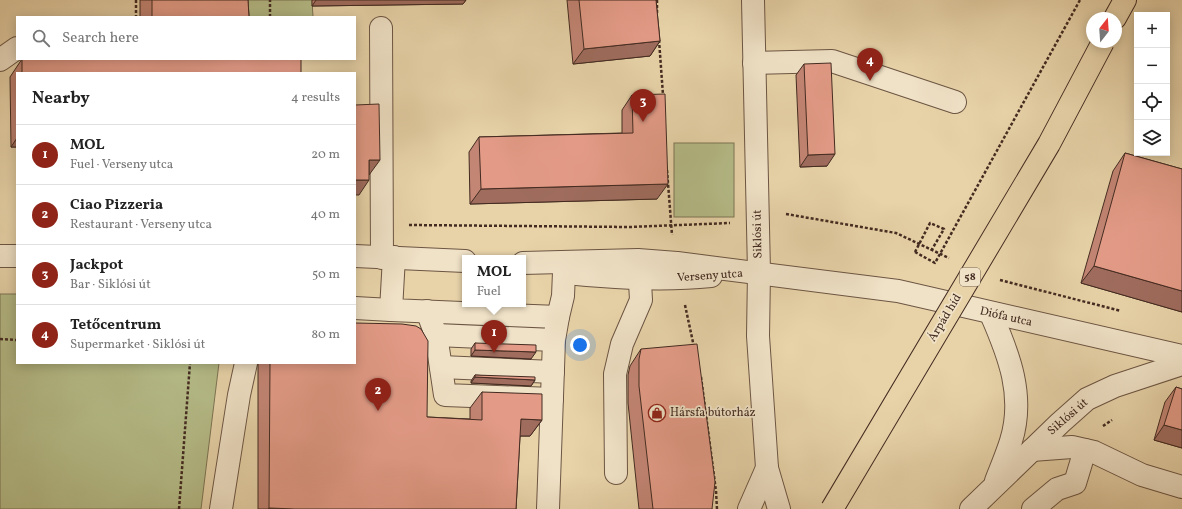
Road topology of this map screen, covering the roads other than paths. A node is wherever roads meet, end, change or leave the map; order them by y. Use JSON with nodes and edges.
{"nodes":[{"id":1,"x":753,"y":0,"type":"edge"},
{"id":2,"x":1125,"y":0,"type":"edge"},
{"id":3,"x":1118,"y":12,"type":"edge"},
{"id":4,"x":382,"y":28,"type":"dead end"},
{"id":5,"x":1100,"y":48,"type":"edge"},
{"id":6,"x":16,"y":49,"type":"edge"},
{"id":7,"x":0,"y":60,"type":"edge"},
{"id":8,"x":754,"y":63,"type":"junction"},
{"id":9,"x":955,"y":102,"type":"dead end"},
{"id":10,"x":0,"y":256,"type":"edge"},
{"id":11,"x":16,"y":256,"type":"edge"},
{"id":12,"x":356,"y":256,"type":"edge"},
{"id":13,"x":388,"y":258,"type":"junction"},
{"id":14,"x":462,"y":261,"type":"edge"},
{"id":15,"x":532,"y":264,"type":"edge"},
{"id":16,"x":639,"y":269,"type":"junction"},
{"id":17,"x":564,"y":272,"type":"junction"},
{"id":18,"x":759,"y":272,"type":"junction"},
{"id":19,"x":356,"y":308,"type":"edge"},
{"id":20,"x":391,"y":310,"type":"junction"},
{"id":21,"x":427,"y":311,"type":"junction"},
{"id":22,"x":992,"y":314,"type":"junction"},
{"id":23,"x":558,"y":317,"type":"junction"},
{"id":24,"x":436,"y":335,"type":"junction"},
{"id":25,"x":554,"y":340,"type":"junction"},
{"id":26,"x":1182,"y":356,"type":"edge"},
{"id":27,"x":246,"y":364,"type":"edge"},
{"id":28,"x":1182,"y":364,"type":"edge"},
{"id":29,"x":441,"y":367,"type":"junction"},
{"id":30,"x":553,"y":372,"type":"junction"},
{"id":31,"x":552,"y":399,"type":"junction"},
{"id":32,"x":1032,"y":450,"type":"junction"},
{"id":33,"x":1085,"y":450,"type":"junction"},
{"id":34,"x":768,"y":468,"type":"junction"},
{"id":35,"x":616,"y":473,"type":"dead end"},
{"id":36,"x":1182,"y":487,"type":"edge"},
{"id":37,"x":994,"y":488,"type":"junction"},
{"id":38,"x":222,"y":509,"type":"edge"},
{"id":39,"x":548,"y":509,"type":"edge"},
{"id":40,"x":749,"y":509,"type":"edge"},
{"id":41,"x":779,"y":509,"type":"edge"},
{"id":42,"x":832,"y":509,"type":"edge"},
{"id":43,"x":971,"y":509,"type":"edge"},
{"id":44,"x":1034,"y":509,"type":"edge"}],
"edges":[{"from":1,"to":8,"type":"street","name":"Siklósi út"},
{"from":2,"to":3,"type":"main road"},
{"from":4,"to":13,"type":"street"},
{"from":5,"to":42,"type":"main road","name":"Árpád híd","number":"58","bridge":true},
{"from":6,"to":7,"type":"street"},
{"from":8,"to":9,"type":"street"},
{"from":8,"to":18,"type":"street","name":"Siklósi út"},
{"from":10,"to":11,"type":"street"},
{"from":12,"to":13,"type":"street"},
{"from":13,"to":14,"type":"street"},
{"from":13,"to":20,"type":"street"},
{"from":15,"to":16,"type":"street","name":"Verseny utca"},
{"from":15,"to":17,"type":"street","name":"Verseny utca"},
{"from":16,"to":17,"type":"street","name":"Verseny utca"},
{"from":16,"to":18,"type":"street","name":"Verseny utca"},
{"from":16,"to":35,"type":"street"},
{"from":17,"to":23,"type":"street"},
{"from":18,"to":22,"type":"street","name":"Diófa utca"},
{"from":18,"to":34,"type":"street","name":"Siklósi út"},
{"from":19,"to":20,"type":"street"},
{"from":20,"to":21,"type":"street"},
{"from":21,"to":23,"type":"street"},
{"from":21,"to":24,"type":"street"},
{"from":22,"to":26,"type":"street","name":"Diófa utca"},
{"from":22,"to":37,"type":"street","name":"Siklósi út"},
{"from":23,"to":25,"type":"street"},
{"from":24,"to":25,"type":"street"},
{"from":24,"to":29,"type":"street"},
{"from":25,"to":30,"type":"street"},
{"from":27,"to":38,"type":"street"},
{"from":28,"to":32,"type":"street","name":"Siklósi út"},
{"from":29,"to":30,"type":"street"},
{"from":29,"to":31,"type":"street"},
{"from":30,"to":31,"type":"street"},
{"from":31,"to":39,"type":"street"},
{"from":32,"to":33,"type":"street"},
{"from":32,"to":37,"type":"street","name":"Siklósi út"},
{"from":33,"to":36,"type":"street"},
{"from":33,"to":44,"type":"street"},
{"from":34,"to":40,"type":"street","name":"Siklósi út"},
{"from":34,"to":41,"type":"street","name":"Siklósi út"},
{"from":37,"to":43,"type":"street","name":"Siklósi út"}]}
